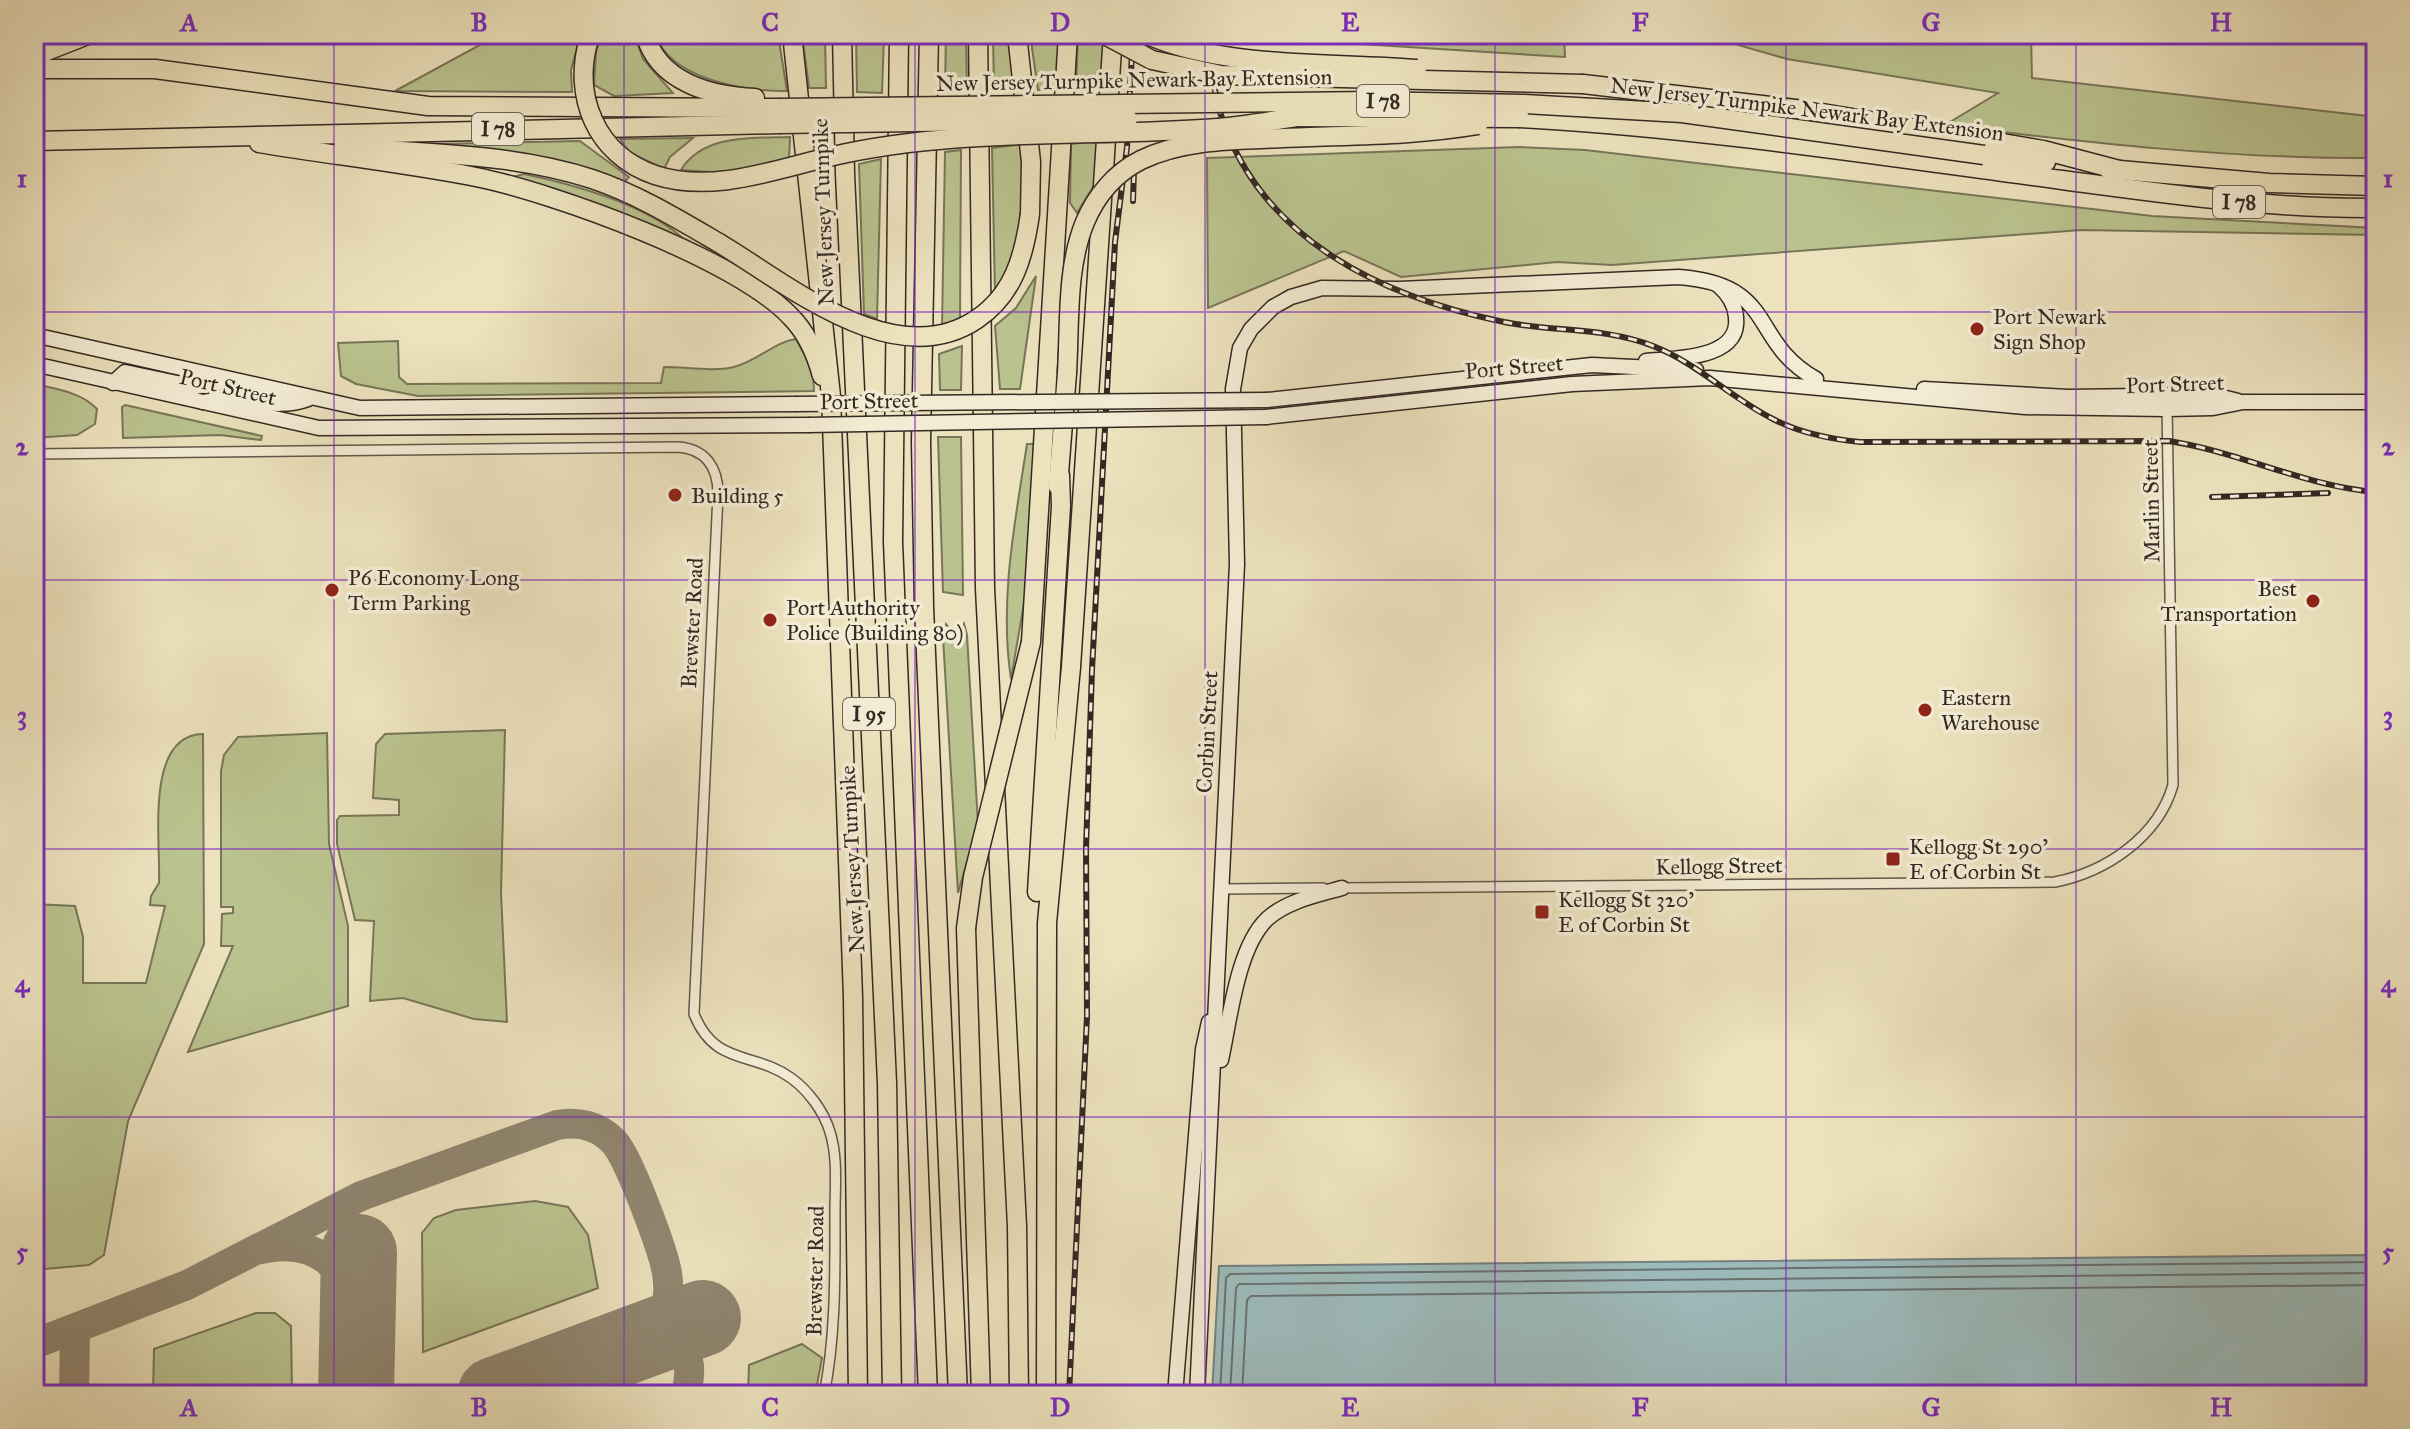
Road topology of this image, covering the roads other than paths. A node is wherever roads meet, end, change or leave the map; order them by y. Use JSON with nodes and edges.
{"nodes":[{"id":1,"x":46,"y":34,"type":"edge"},
{"id":2,"x":90,"y":34,"type":"edge"},
{"id":3,"x":645,"y":34,"type":"edge"},
{"id":4,"x":792,"y":34,"type":"edge"},
{"id":5,"x":842,"y":34,"type":"edge"},
{"id":6,"x":899,"y":34,"type":"edge"},
{"id":7,"x":929,"y":34,"type":"edge"},
{"id":8,"x":978,"y":34,"type":"edge"},
{"id":9,"x":1017,"y":34,"type":"edge"},
{"id":10,"x":1068,"y":34,"type":"edge"},
{"id":11,"x":1103,"y":34,"type":"edge"},
{"id":12,"x":1113,"y":34,"type":"edge"},
{"id":13,"x":1146,"y":34,"type":"edge"},
{"id":14,"x":34,"y":36,"type":"edge"},
{"id":15,"x":590,"y":36,"type":"edge"},
{"id":16,"x":34,"y":56,"type":"edge"},
{"id":17,"x":34,"y":69,"type":"edge"},
{"id":18,"x":1583,"y":84,"type":"junction"},
{"id":19,"x":779,"y":110,"type":"junction"},
{"id":20,"x":1296,"y":117,"type":"junction"},
{"id":21,"x":1520,"y":118,"type":"junction"},
{"id":22,"x":217,"y":136,"type":"junction"},
{"id":23,"x":34,"y":141,"type":"edge"},
{"id":24,"x":1982,"y":162,"type":"junction"},
{"id":25,"x":2119,"y":170,"type":"junction"},
{"id":26,"x":2376,"y":186,"type":"edge"},
{"id":27,"x":2376,"y":208,"type":"edge"},
{"id":28,"x":1707,"y":279,"type":"junction"},
{"id":29,"x":34,"y":335,"type":"edge"},
{"id":30,"x":34,"y":364,"type":"edge"},
{"id":31,"x":1592,"y":365,"type":"junction"},
{"id":32,"x":1704,"y":374,"type":"junction"},
{"id":33,"x":1816,"y":379,"type":"junction"},
{"id":34,"x":228,"y":380,"type":"junction"},
{"id":35,"x":113,"y":383,"type":"junction"},
{"id":36,"x":1872,"y":390,"type":"junction"},
{"id":37,"x":308,"y":399,"type":"junction"},
{"id":38,"x":2376,"y":402,"type":"edge"},
{"id":39,"x":199,"y":403,"type":"junction"},
{"id":40,"x":2166,"y":403,"type":"junction"},
{"id":41,"x":829,"y":419,"type":"junction"},
{"id":42,"x":34,"y":454,"type":"edge"},
{"id":43,"x":1060,"y":475,"type":"junction"},
{"id":44,"x":1031,"y":642,"type":"junction"},
{"id":45,"x":2173,"y":785,"type":"joint"},
{"id":46,"x":1342,"y":888,"type":"junction"},
{"id":47,"x":1222,"y":889,"type":"junction"},
{"id":48,"x":1217,"y":987,"type":"junction"},
{"id":49,"x":1044,"y":1050,"type":"junction"},
{"id":50,"x":1213,"y":1096,"type":"junction"},
{"id":51,"x":857,"y":1335,"type":"junction"},
{"id":52,"x":824,"y":1395,"type":"edge"},
{"id":53,"x":850,"y":1395,"type":"edge"},
{"id":54,"x":858,"y":1395,"type":"edge"},
{"id":55,"x":892,"y":1395,"type":"edge"},
{"id":56,"x":928,"y":1395,"type":"edge"},
{"id":57,"x":958,"y":1395,"type":"edge"},
{"id":58,"x":981,"y":1395,"type":"edge"},
{"id":59,"x":1019,"y":1395,"type":"edge"},
{"id":60,"x":1046,"y":1395,"type":"edge"},
{"id":61,"x":1175,"y":1395,"type":"edge"},
{"id":62,"x":1197,"y":1395,"type":"edge"}],
"edges":[{"from":1,"to":14,"type":"highway"},
{"from":2,"to":16,"type":"highway"},
{"from":3,"to":19,"type":"highway"},
{"from":4,"to":41,"type":"highway"},
{"from":5,"to":55,"type":"highway","name":"New Jersey Turnpike","number":"I 95"},
{"from":6,"to":56,"type":"highway","number":"I 95"},
{"from":7,"to":57,"type":"highway","number":"I 95"},
{"from":8,"to":59,"type":"highway"},
{"from":9,"to":22,"type":"highway","bridge":true},
{"from":10,"to":44,"type":"highway"},
{"from":11,"to":18,"type":"highway","bridge":true},
{"from":12,"to":49,"type":"highway"},
{"from":13,"to":18,"type":"highway","bridge":true},
{"from":15,"to":20,"type":"highway","bridge":true},
{"from":17,"to":19,"type":"highway","name":"New Jersey Turnpike Newark Bay Extension","number":"I 78"},
{"from":18,"to":25,"type":"highway"},
{"from":19,"to":20,"type":"highway","name":"New Jersey Turnpike Newark Bay Extension","number":"I 78","bridge":true},
{"from":19,"to":22,"type":"highway","name":"New Jersey Turnpike Newark Bay Extension","number":"I 78"},
{"from":19,"to":24,"type":"highway","name":"New Jersey Turnpike Newark Bay Extension","number":"I 78","bridge":true},
{"from":20,"to":21,"type":"highway","name":"New Jersey Turnpike Newark Bay Extension","number":"I 78","bridge":true},
{"from":21,"to":24,"type":"highway","name":"New Jersey Turnpike Newark Bay Extension","number":"I 78"},
{"from":21,"to":43,"type":"highway","bridge":true},
{"from":22,"to":23,"type":"highway","name":"New Jersey Turnpike Newark Bay Extension","number":"I 78"},
{"from":22,"to":41,"type":"highway"},
{"from":24,"to":25,"type":"highway","name":"New Jersey Turnpike Newark Bay Extension","number":"I 78"},
{"from":24,"to":27,"type":"highway","name":"New Jersey Turnpike Newark Bay Extension","number":"I 78"},
{"from":25,"to":26,"type":"highway","name":"New Jersey Turnpike Newark Bay Extension","number":"I 78"},
{"from":28,"to":31,"type":"main road"},
{"from":28,"to":33,"type":"main road"},
{"from":28,"to":47,"type":"main road","name":"Corbin Street"},
{"from":29,"to":34,"type":"main road","name":"Port Street"},
{"from":30,"to":35,"type":"main road","name":"Port Street"},
{"from":31,"to":32,"type":"main road","name":"Port Street"},
{"from":31,"to":37,"type":"main road","name":"Port Street","bridge":true},
{"from":32,"to":33,"type":"main road"},
{"from":32,"to":36,"type":"main road"},
{"from":32,"to":39,"type":"main road","name":"Port Street","bridge":true},
{"from":33,"to":36,"type":"main road"},
{"from":34,"to":35,"type":"main road"},
{"from":34,"to":37,"type":"main road","name":"Port Street"},
{"from":35,"to":39,"type":"main road","name":"Port Street"},
{"from":36,"to":40,"type":"main road","name":"Port Street"},
{"from":37,"to":39,"type":"main road"},
{"from":38,"to":40,"type":"main road","name":"Port Street"},
{"from":40,"to":45,"type":"street","name":"Marlin Street"},
{"from":41,"to":51,"type":"highway"},
{"from":42,"to":52,"type":"street","name":"Brewster Road"},
{"from":43,"to":44,"type":"highway"},
{"from":43,"to":49,"type":"highway"},
{"from":44,"to":58,"type":"highway","bridge":true},
{"from":45,"to":46,"type":"street","name":"Kellogg Street"},
{"from":46,"to":47,"type":"street","name":"Kellogg Street"},
{"from":46,"to":50,"type":"main road"},
{"from":47,"to":48,"type":"main road","name":"Corbin Street"},
{"from":48,"to":50,"type":"main road","name":"Corbin Street"},
{"from":48,"to":61,"type":"main road","name":"Corbin Street"},
{"from":49,"to":60,"type":"highway"},
{"from":50,"to":62,"type":"main road","name":"Corbin Street"},
{"from":51,"to":53,"type":"highway"},
{"from":51,"to":54,"type":"highway"}]}
